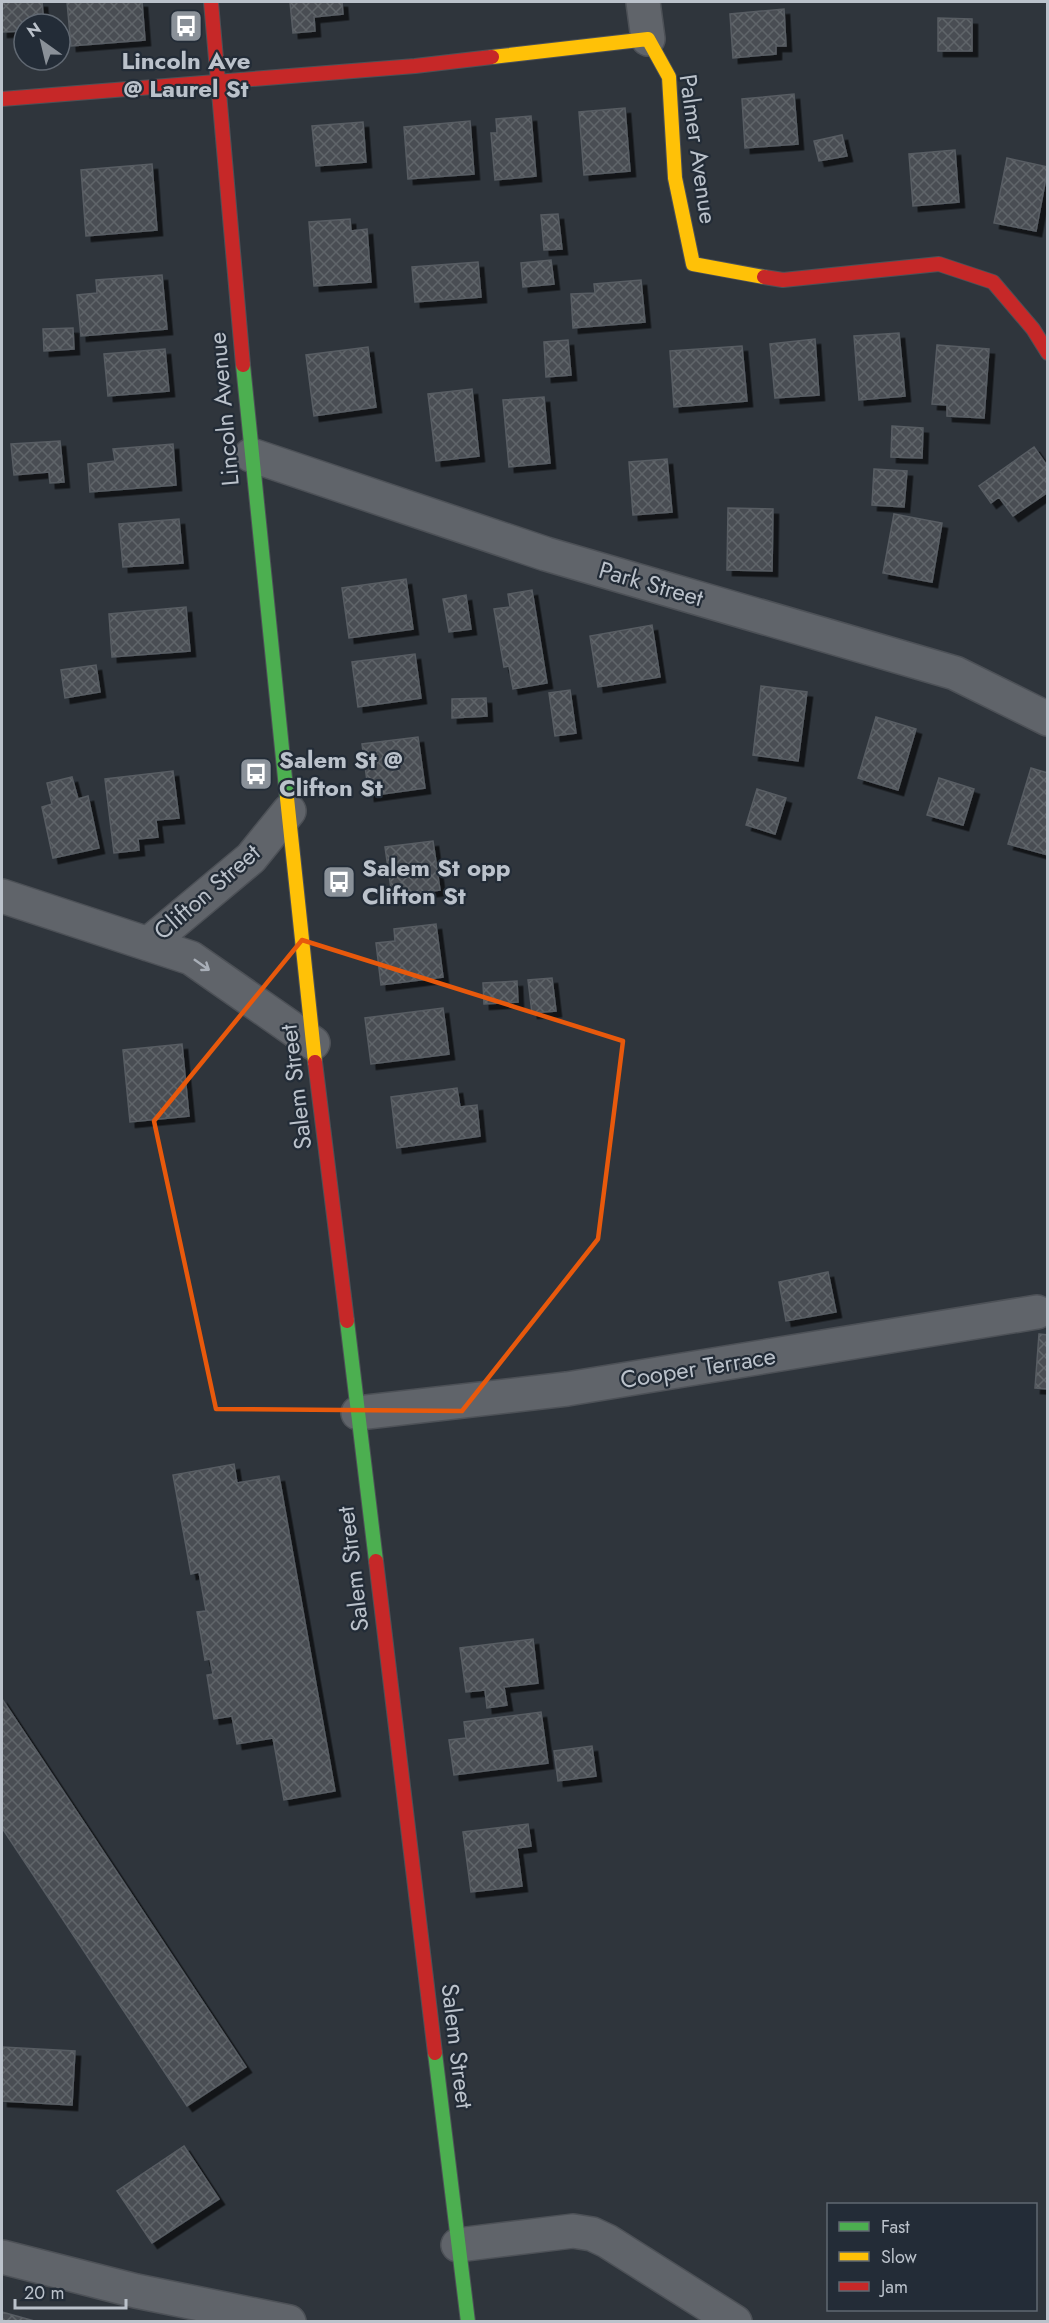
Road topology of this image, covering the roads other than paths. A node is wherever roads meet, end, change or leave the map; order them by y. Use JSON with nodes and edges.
{"nodes":[{"id":1,"x":211,"y":2,"type":"edge"},
{"id":2,"x":643,"y":2,"type":"edge"},
{"id":3,"x":648,"y":39,"type":"junction"},
{"id":4,"x":216,"y":81,"type":"junction"},
{"id":5,"x":2,"y":99,"type":"edge"},
{"id":6,"x":1047,"y":353,"type":"edge"},
{"id":7,"x":251,"y":455,"type":"junction"},
{"id":8,"x":1047,"y":719,"type":"edge"},
{"id":9,"x":289,"y":811,"type":"junction"},
{"id":10,"x":2,"y":896,"type":"edge"},
{"id":11,"x":148,"y":944,"type":"junction"},
{"id":12,"x":313,"y":1043,"type":"junction"},
{"id":13,"x":1037,"y":1312,"type":"dead end"},
{"id":14,"x":358,"y":1413,"type":"junction"},
{"id":15,"x":458,"y":2245,"type":"junction"},
{"id":16,"x":2,"y":2257,"type":"edge"},
{"id":17,"x":289,"y":2322,"type":"edge"},
{"id":18,"x":468,"y":2322,"type":"edge"},
{"id":19,"x":735,"y":2322,"type":"edge"}],
"edges":[{"from":1,"to":4,"type":"main road","name":"Lincoln Avenue"},
{"from":2,"to":3,"type":"street"},
{"from":3,"to":4,"type":"main road"},
{"from":3,"to":6,"type":"main road","name":"Palmer Avenue"},
{"from":4,"to":5,"type":"main road"},
{"from":4,"to":7,"type":"main road","name":"Lincoln Avenue"},
{"from":7,"to":8,"type":"street","name":"Park Street"},
{"from":7,"to":9,"type":"main road","name":"Lincoln Avenue"},
{"from":9,"to":11,"type":"street","name":"Clifton Street"},
{"from":9,"to":12,"type":"main road","name":"Salem Street"},
{"from":10,"to":11,"type":"street","name":"Clifton Street"},
{"from":11,"to":12,"type":"street","name":"Clifton Street","one_way":true},
{"from":12,"to":14,"type":"main road","name":"Salem Street"},
{"from":13,"to":14,"type":"street","name":"Cooper Terrace"},
{"from":14,"to":15,"type":"main road","name":"Salem Street"},
{"from":15,"to":18,"type":"main road","name":"Salem Street"},
{"from":15,"to":19,"type":"street"},
{"from":16,"to":17,"type":"street"}]}
